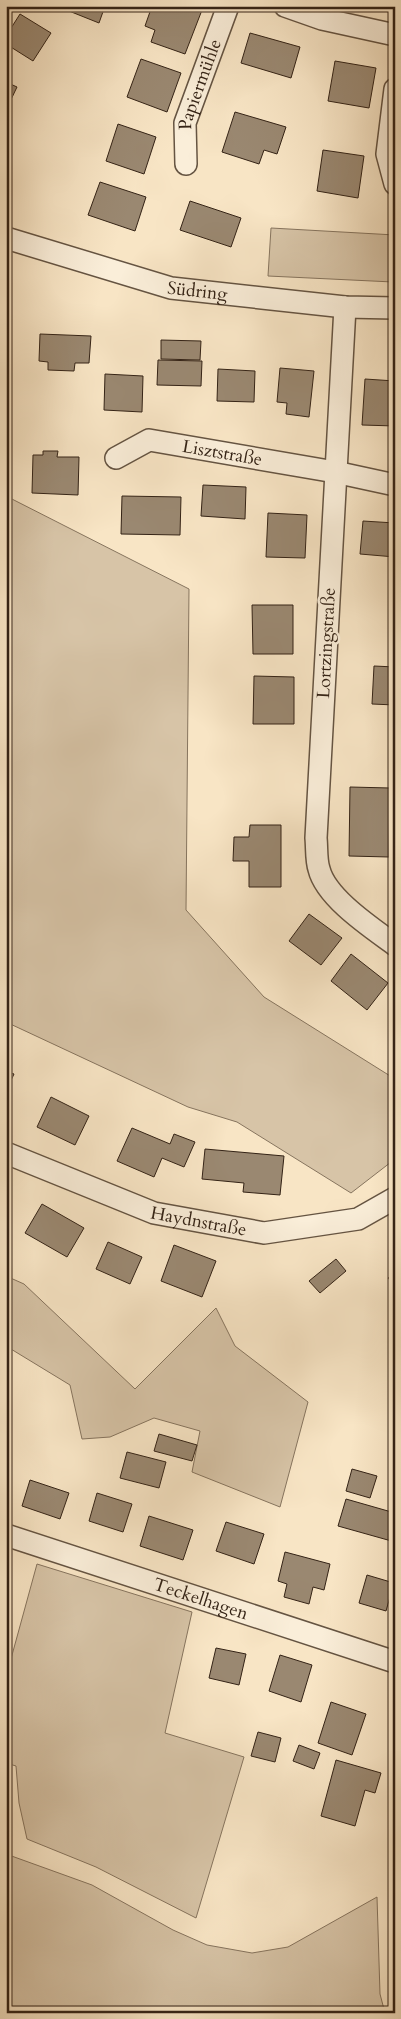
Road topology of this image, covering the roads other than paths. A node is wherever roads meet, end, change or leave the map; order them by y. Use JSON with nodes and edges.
{"nodes":[{"id":1,"x":228,"y":6,"type":"edge"},
{"id":2,"x":285,"y":6,"type":"edge"},
{"id":3,"x":395,"y":35,"type":"edge"},
{"id":4,"x":395,"y":89,"type":"edge"},
{"id":5,"x":186,"y":164,"type":"dead end"},
{"id":6,"x":395,"y":184,"type":"edge"},
{"id":7,"x":6,"y":238,"type":"edge"},
{"id":8,"x":345,"y":307,"type":"junction"},
{"id":9,"x":395,"y":308,"type":"edge"},
{"id":10,"x":116,"y":458,"type":"dead end"},
{"id":11,"x":335,"y":472,"type":"junction"},
{"id":12,"x":395,"y":485,"type":"edge"},
{"id":13,"x":395,"y":945,"type":"edge"},
{"id":14,"x":6,"y":1153,"type":"edge"},
{"id":15,"x":395,"y":1198,"type":"edge"},
{"id":16,"x":6,"y":1535,"type":"edge"},
{"id":17,"x":395,"y":1662,"type":"edge"}],
"edges":[{"from":1,"to":5,"type":"street","name":"Papiermühle"},
{"from":2,"to":3,"type":"street"},
{"from":4,"to":6,"type":"street"},
{"from":7,"to":8,"type":"street","name":"Südring"},
{"from":8,"to":9,"type":"street","name":"Südring"},
{"from":8,"to":11,"type":"street","name":"Lortzingstraße"},
{"from":10,"to":11,"type":"street","name":"Lisztstraße"},
{"from":11,"to":12,"type":"street","name":"Lisztstraße"},
{"from":11,"to":13,"type":"street","name":"Lortzingstraße"},
{"from":14,"to":15,"type":"street","name":"Haydnstraße"},
{"from":16,"to":17,"type":"street","name":"Teckelhagen"}]}
